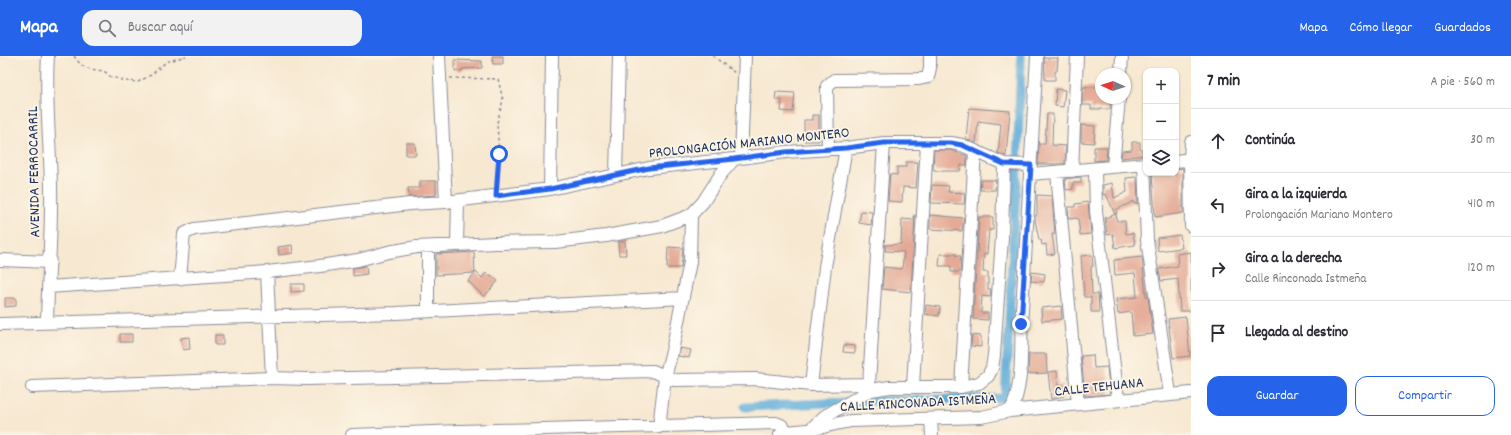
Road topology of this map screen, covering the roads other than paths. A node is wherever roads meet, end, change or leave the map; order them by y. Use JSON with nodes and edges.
{"nodes":[{"id":1,"x":48,"y":56,"type":"edge"},
{"id":2,"x":439,"y":56,"type":"edge"},
{"id":3,"x":552,"y":56,"type":"edge"},
{"id":4,"x":619,"y":56,"type":"edge"},
{"id":5,"x":745,"y":56,"type":"edge"},
{"id":6,"x":930,"y":56,"type":"edge"},
{"id":7,"x":1037,"y":56,"type":"edge"},
{"id":8,"x":1077,"y":56,"type":"edge"},
{"id":9,"x":1122,"y":56,"type":"edge"},
{"id":10,"x":1121,"y":68,"type":"edge"},
{"id":11,"x":1118,"y":104,"type":"edge"},
{"id":12,"x":1191,"y":142,"type":"edge"},
{"id":13,"x":884,"y":143,"type":"junction"},
{"id":14,"x":927,"y":143,"type":"junction"},
{"id":15,"x":846,"y":148,"type":"junction"},
{"id":16,"x":828,"y":149,"type":"junction"},
{"id":17,"x":975,"y":151,"type":"junction"},
{"id":18,"x":737,"y":158,"type":"junction"},
{"id":19,"x":1190,"y":159,"type":"edge"},
{"id":20,"x":1179,"y":161,"type":"edge"},
{"id":21,"x":1143,"y":164,"type":"edge"},
{"id":22,"x":1019,"y":167,"type":"junction"},
{"id":23,"x":1113,"y":167,"type":"junction"},
{"id":24,"x":1095,"y":169,"type":"junction"},
{"id":25,"x":1072,"y":171,"type":"junction"},
{"id":26,"x":1057,"y":173,"type":"junction"},
{"id":27,"x":616,"y":175,"type":"junction"},
{"id":28,"x":1145,"y":176,"type":"edge"},
{"id":29,"x":550,"y":189,"type":"junction"},
{"id":30,"x":452,"y":201,"type":"junction"},
{"id":31,"x":691,"y":215,"type":"junction"},
{"id":32,"x":1191,"y":226,"type":"edge"},
{"id":33,"x":457,"y":245,"type":"junction"},
{"id":34,"x":428,"y":247,"type":"junction"},
{"id":35,"x":0,"y":260,"type":"edge"},
{"id":36,"x":50,"y":262,"type":"junction"},
{"id":37,"x":267,"y":272,"type":"junction"},
{"id":38,"x":180,"y":278,"type":"junction"},
{"id":39,"x":48,"y":287,"type":"junction"},
{"id":40,"x":683,"y":298,"type":"junction"},
{"id":41,"x":428,"y":311,"type":"junction"},
{"id":42,"x":270,"y":316,"type":"junction"},
{"id":43,"x":47,"y":322,"type":"junction"},
{"id":44,"x":0,"y":324,"type":"edge"},
{"id":45,"x":665,"y":377,"type":"junction"},
{"id":46,"x":272,"y":378,"type":"junction"},
{"id":47,"x":811,"y":385,"type":"junction"},
{"id":48,"x":913,"y":386,"type":"junction"},
{"id":49,"x":32,"y":387,"type":"dead end"},
{"id":50,"x":961,"y":387,"type":"junction"},
{"id":51,"x":868,"y":389,"type":"junction"},
{"id":52,"x":1191,"y":392,"type":"edge"},
{"id":53,"x":1170,"y":394,"type":"junction"},
{"id":54,"x":1118,"y":400,"type":"junction"},
{"id":55,"x":1078,"y":404,"type":"junction"},
{"id":56,"x":1010,"y":411,"type":"junction"},
{"id":57,"x":931,"y":419,"type":"junction"},
{"id":58,"x":659,"y":427,"type":"junction"},
{"id":59,"x":806,"y":431,"type":"edge"},
{"id":60,"x":786,"y":434,"type":"edge"},
{"id":61,"x":352,"y":435,"type":"edge"},
{"id":62,"x":932,"y":435,"type":"edge"}],
"edges":[{"from":1,"to":36,"type":"street","name":"AVENIDA FERROCARRIL"},
{"from":2,"to":30,"type":"street"},
{"from":3,"to":29,"type":"street"},
{"from":4,"to":27,"type":"street"},
{"from":5,"to":18,"type":"street"},
{"from":6,"to":16,"type":"street"},
{"from":7,"to":22,"type":"street","name":"CALLE RINCONADA ISTMEÑA"},
{"from":8,"to":25,"type":"street"},
{"from":9,"to":10,"type":"street"},
{"from":11,"to":23,"type":"street"},
{"from":12,"to":19,"type":"street"},
{"from":13,"to":14,"type":"street","name":"PROLONGACIÓN MARIANO MONTERO"},
{"from":13,"to":15,"type":"street","name":"PROLONGACIÓN MARIANO MONTERO"},
{"from":13,"to":51,"type":"street"},
{"from":14,"to":17,"type":"street","name":"PROLONGACIÓN MARIANO MONTERO"},
{"from":14,"to":48,"type":"street"},
{"from":15,"to":16,"type":"street","name":"PROLONGACIÓN MARIANO MONTERO"},
{"from":15,"to":47,"type":"street"},
{"from":16,"to":18,"type":"street","name":"PROLONGACIÓN MARIANO MONTERO"},
{"from":17,"to":22,"type":"street","name":"PROLONGACIÓN MARIANO MONTERO"},
{"from":17,"to":50,"type":"street"},
{"from":18,"to":27,"type":"street","name":"PROLONGACIÓN MARIANO MONTERO"},
{"from":18,"to":31,"type":"street"},
{"from":19,"to":20,"type":"street"},
{"from":19,"to":32,"type":"street"},
{"from":21,"to":23,"type":"street","name":"PROLONGACIÓN MARIANO MONTERO"},
{"from":22,"to":26,"type":"street","name":"PROLONGACIÓN MARIANO MONTERO"},
{"from":22,"to":50,"type":"street"},
{"from":22,"to":56,"type":"street","name":"CALLE RINCONADA ISTMEÑA"},
{"from":23,"to":24,"type":"street","name":"PROLONGACIÓN MARIANO MONTERO"},
{"from":24,"to":25,"type":"street","name":"PROLONGACIÓN MARIANO MONTERO"},
{"from":24,"to":54,"type":"street"},
{"from":25,"to":26,"type":"street","name":"PROLONGACIÓN MARIANO MONTERO"},
{"from":26,"to":55,"type":"street"},
{"from":27,"to":29,"type":"street","name":"PROLONGACIÓN MARIANO MONTERO"},
{"from":28,"to":53,"type":"street"},
{"from":29,"to":30,"type":"street","name":"PROLONGACIÓN MARIANO MONTERO"},
{"from":30,"to":33,"type":"street"},
{"from":30,"to":38,"type":"street","name":"PROLONGACIÓN MARIANO MONTERO"},
{"from":31,"to":33,"type":"street"},
{"from":31,"to":40,"type":"street"},
{"from":33,"to":34,"type":"street"},
{"from":34,"to":37,"type":"street"},
{"from":34,"to":41,"type":"street"},
{"from":35,"to":36,"type":"street"},
{"from":36,"to":39,"type":"street","name":"AVENIDA FERROCARRIL"},
{"from":37,"to":38,"type":"street"},
{"from":37,"to":42,"type":"street"},
{"from":38,"to":39,"type":"street"},
{"from":39,"to":43,"type":"street","name":"AVENIDA FERROCARRIL"},
{"from":40,"to":41,"type":"street"},
{"from":40,"to":45,"type":"street"},
{"from":41,"to":42,"type":"street"},
{"from":42,"to":43,"type":"street"},
{"from":42,"to":46,"type":"street"},
{"from":43,"to":44,"type":"street"},
{"from":45,"to":46,"type":"street"},
{"from":45,"to":47,"type":"street"},
{"from":45,"to":58,"type":"street"},
{"from":46,"to":49,"type":"street"},
{"from":47,"to":51,"type":"street"},
{"from":48,"to":50,"type":"street"},
{"from":48,"to":51,"type":"street"},
{"from":51,"to":59,"type":"street"},
{"from":52,"to":53,"type":"street","name":"CALLE TEHUANA"},
{"from":53,"to":54,"type":"street","name":"CALLE TEHUANA"},
{"from":54,"to":55,"type":"street","name":"CALLE TEHUANA"},
{"from":55,"to":56,"type":"street","name":"CALLE TEHUANA"},
{"from":56,"to":57,"type":"street","name":"CALLE RINCONADA ISTMEÑA"},
{"from":57,"to":59,"type":"street","name":"CALLE RINCONADA ISTMEÑA"},
{"from":57,"to":62,"type":"street"},
{"from":58,"to":60,"type":"street"},
{"from":58,"to":61,"type":"street"},
{"from":59,"to":60,"type":"street","name":"CALLE RINCONADA ISTMEÑA"}]}
